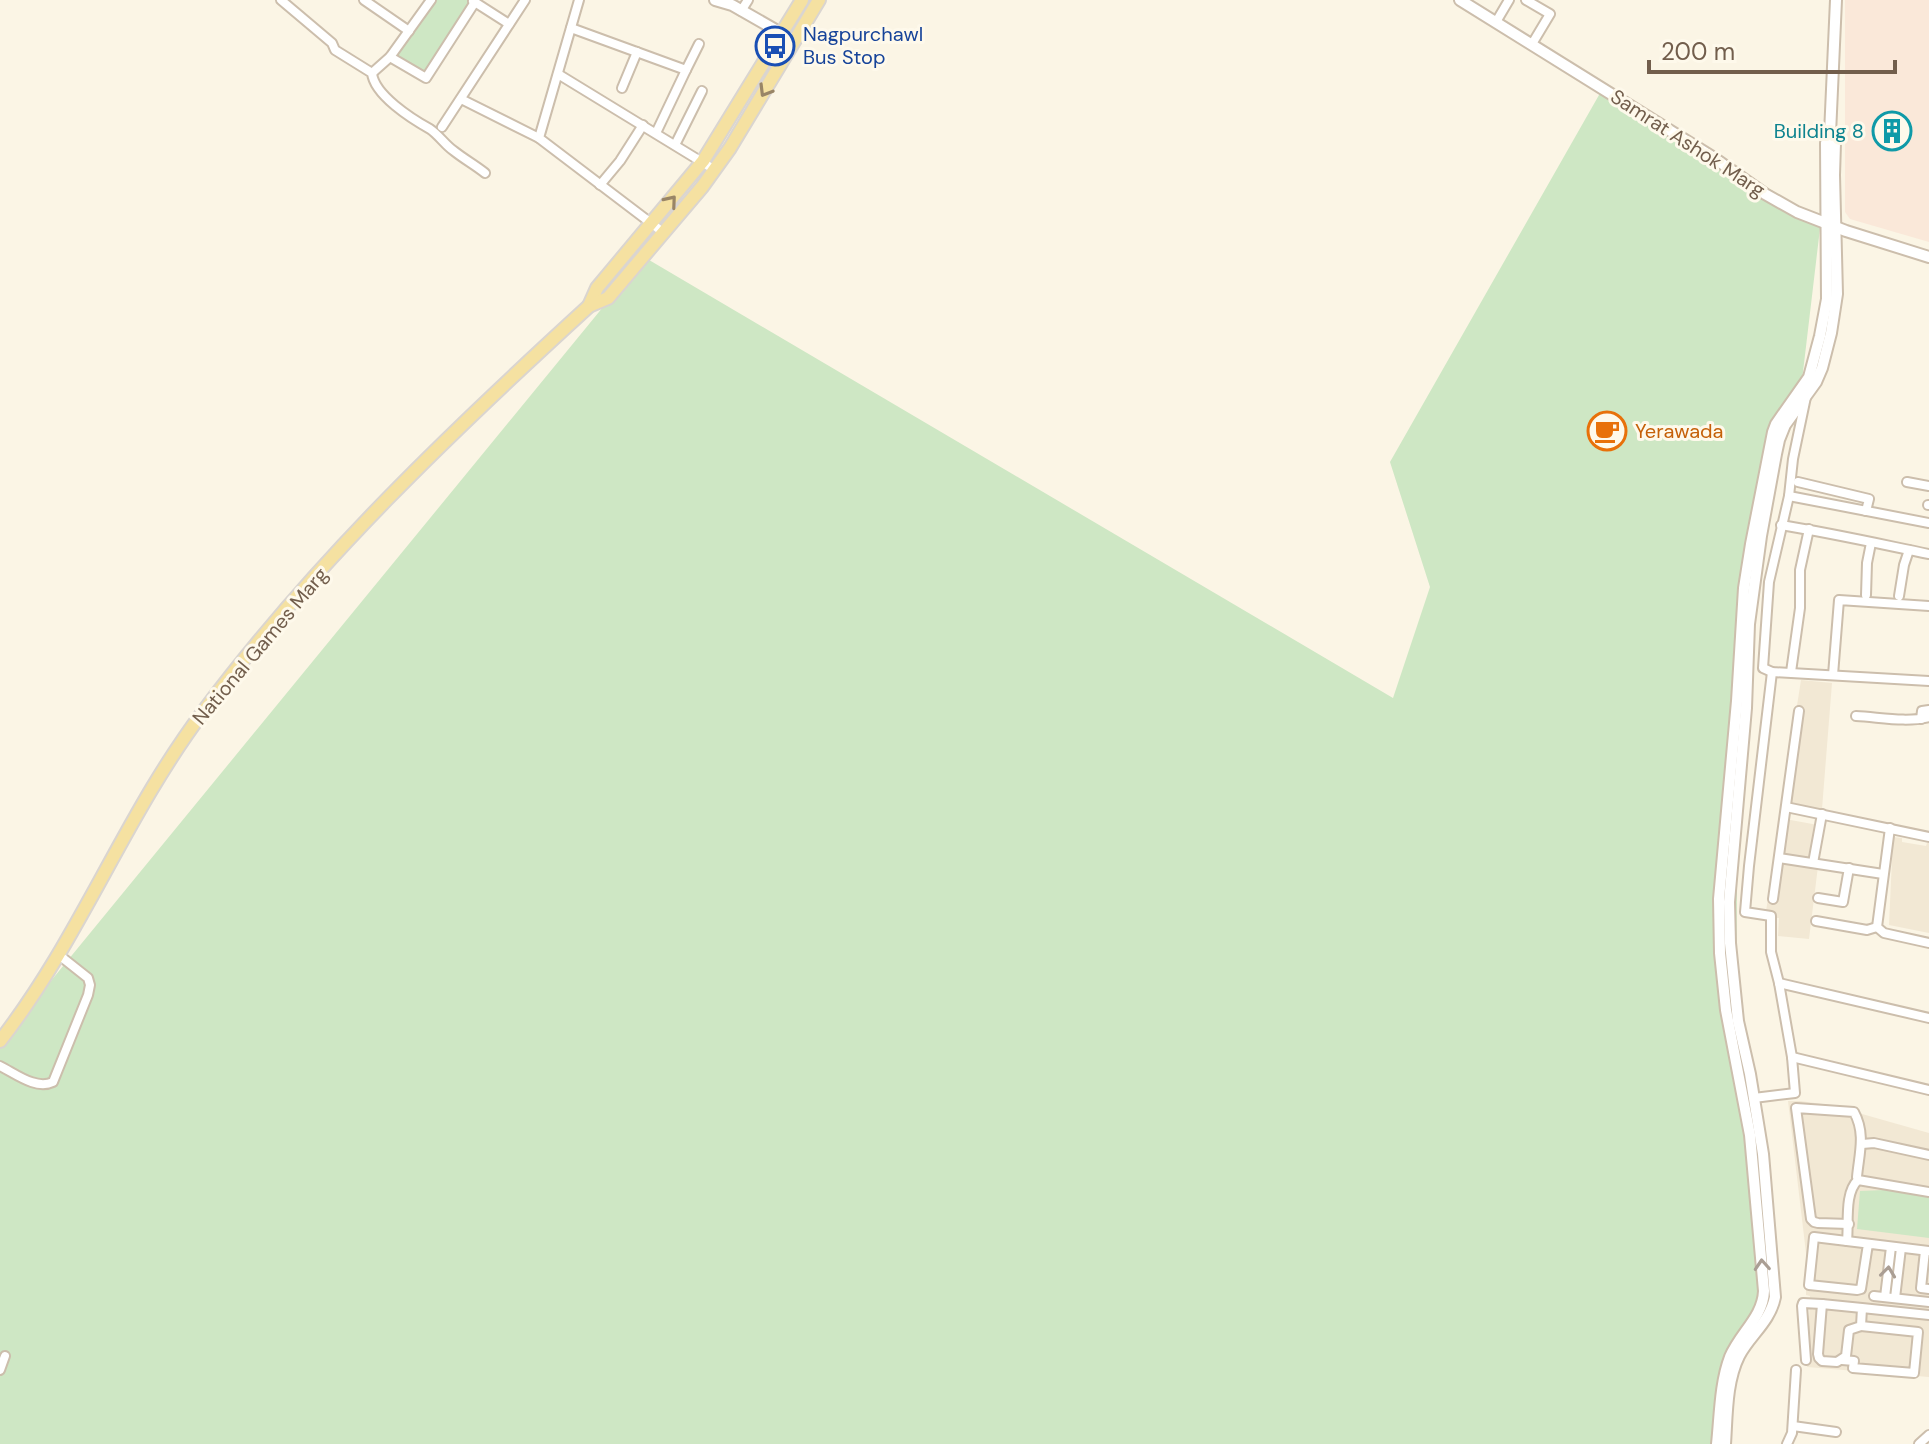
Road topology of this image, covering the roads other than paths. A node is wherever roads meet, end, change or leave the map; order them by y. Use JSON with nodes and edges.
{"nodes":[{"id":1,"x":281,"y":0,"type":"edge"},
{"id":2,"x":364,"y":0,"type":"edge"},
{"id":3,"x":431,"y":0,"type":"edge"},
{"id":4,"x":525,"y":0,"type":"edge"},
{"id":5,"x":579,"y":0,"type":"edge"},
{"id":6,"x":715,"y":0,"type":"edge"},
{"id":7,"x":748,"y":0,"type":"edge"},
{"id":8,"x":802,"y":0,"type":"edge"},
{"id":9,"x":819,"y":0,"type":"edge"},
{"id":10,"x":1460,"y":0,"type":"edge"},
{"id":11,"x":1509,"y":0,"type":"edge"},
{"id":12,"x":1526,"y":0,"type":"edge"},
{"id":13,"x":1836,"y":0,"type":"edge"},
{"id":14,"x":473,"y":1,"type":"edge"},
{"id":15,"x":741,"y":11,"type":"junction"},
{"id":16,"x":1496,"y":22,"type":"junction"},
{"id":17,"x":509,"y":24,"type":"junction"},
{"id":18,"x":571,"y":28,"type":"junction"},
{"id":19,"x":409,"y":31,"type":"junction"},
{"id":20,"x":782,"y":33,"type":"junction"},
{"id":21,"x":795,"y":41,"type":"junction"},
{"id":22,"x":699,"y":44,"type":"dead end"},
{"id":23,"x":1532,"y":44,"type":"junction"},
{"id":24,"x":637,"y":52,"type":"junction"},
{"id":25,"x":390,"y":57,"type":"junction"},
{"id":26,"x":686,"y":70,"type":"junction"},
{"id":27,"x":372,"y":73,"type":"junction"},
{"id":28,"x":558,"y":74,"type":"junction"},
{"id":29,"x":622,"y":88,"type":"dead end"},
{"id":30,"x":702,"y":91,"type":"dead end"},
{"id":31,"x":461,"y":99,"type":"junction"},
{"id":32,"x":643,"y":125,"type":"junction"},
{"id":33,"x":442,"y":127,"type":"dead end"},
{"id":34,"x":656,"y":133,"type":"junction"},
{"id":35,"x":539,"y":138,"type":"junction"},
{"id":36,"x":675,"y":145,"type":"junction"},
{"id":37,"x":703,"y":161,"type":"junction"},
{"id":38,"x":715,"y":170,"type":"junction"},
{"id":39,"x":485,"y":173,"type":"dead end"},
{"id":40,"x":600,"y":185,"type":"junction"},
{"id":41,"x":652,"y":224,"type":"junction"},
{"id":42,"x":1830,"y":224,"type":"junction"},
{"id":43,"x":664,"y":233,"type":"junction"},
{"id":44,"x":1929,"y":257,"type":"edge"},
{"id":45,"x":589,"y":306,"type":"junction"},
{"id":46,"x":1806,"y":396,"type":"junction"},
{"id":47,"x":1798,"y":482,"type":"dead end"},
{"id":48,"x":1907,"y":482,"type":"dead end"},
{"id":49,"x":1929,"y":486,"type":"edge"},
{"id":50,"x":1789,"y":496,"type":"junction"},
{"id":51,"x":1866,"y":511,"type":"junction"},
{"id":52,"x":1929,"y":523,"type":"edge"},
{"id":53,"x":1781,"y":525,"type":"junction"},
{"id":54,"x":1809,"y":529,"type":"junction"},
{"id":55,"x":1871,"y":543,"type":"junction"},
{"id":56,"x":1909,"y":550,"type":"junction"},
{"id":57,"x":1929,"y":554,"type":"edge"},
{"id":58,"x":1866,"y":595,"type":"dead end"},
{"id":59,"x":1899,"y":596,"type":"dead end"},
{"id":60,"x":1929,"y":606,"type":"edge"},
{"id":61,"x":1772,"y":672,"type":"junction"},
{"id":62,"x":1791,"y":672,"type":"junction"},
{"id":63,"x":1833,"y":675,"type":"junction"},
{"id":64,"x":1929,"y":681,"type":"edge"},
{"id":65,"x":1929,"y":710,"type":"edge"},
{"id":66,"x":1799,"y":711,"type":"dead end"},
{"id":67,"x":1856,"y":716,"type":"dead end"},
{"id":68,"x":1925,"y":718,"type":"edge"},
{"id":69,"x":1786,"y":807,"type":"junction"},
{"id":70,"x":1822,"y":814,"type":"junction"},
{"id":71,"x":1890,"y":828,"type":"junction"},
{"id":72,"x":1929,"y":837,"type":"edge"},
{"id":73,"x":1779,"y":858,"type":"junction"},
{"id":74,"x":1813,"y":863,"type":"junction"},
{"id":75,"x":1849,"y":868,"type":"junction"},
{"id":76,"x":1883,"y":874,"type":"junction"},
{"id":77,"x":1818,"y":898,"type":"dead end"},
{"id":78,"x":1773,"y":899,"type":"dead end"},
{"id":79,"x":1816,"y":921,"type":"dead end"},
{"id":80,"x":1877,"y":927,"type":"junction"},
{"id":81,"x":1929,"y":943,"type":"edge"},
{"id":82,"x":59,"y":955,"type":"junction"},
{"id":83,"x":1779,"y":983,"type":"junction"},
{"id":84,"x":1929,"y":1018,"type":"edge"},
{"id":85,"x":0,"y":1041,"type":"edge"},
{"id":86,"x":1792,"y":1057,"type":"junction"},
{"id":87,"x":0,"y":1066,"type":"edge"},
{"id":88,"x":1929,"y":1090,"type":"edge"},
{"id":89,"x":1754,"y":1098,"type":"junction"},
{"id":90,"x":1862,"y":1144,"type":"junction"},
{"id":91,"x":1929,"y":1155,"type":"edge"},
{"id":92,"x":1858,"y":1180,"type":"junction"},
{"id":93,"x":1929,"y":1192,"type":"edge"},
{"id":94,"x":1849,"y":1224,"type":"junction"},
{"id":95,"x":1847,"y":1241,"type":"junction"},
{"id":96,"x":1868,"y":1244,"type":"junction"},
{"id":97,"x":1891,"y":1247,"type":"junction"},
{"id":98,"x":1901,"y":1248,"type":"junction"},
{"id":99,"x":1927,"y":1251,"type":"edge"},
{"id":100,"x":1929,"y":1289,"type":"edge"},
{"id":101,"x":1874,"y":1296,"type":"dead end"},
{"id":102,"x":1890,"y":1298,"type":"junction"},
{"id":103,"x":1929,"y":1302,"type":"edge"},
{"id":104,"x":1822,"y":1304,"type":"junction"},
{"id":105,"x":1862,"y":1308,"type":"junction"},
{"id":106,"x":1929,"y":1315,"type":"edge"},
{"id":107,"x":1861,"y":1326,"type":"junction"},
{"id":108,"x":5,"y":1356,"type":"dead end"},
{"id":109,"x":1806,"y":1360,"type":"dead end"},
{"id":110,"x":1842,"y":1360,"type":"junction"},
{"id":111,"x":0,"y":1370,"type":"edge"},
{"id":112,"x":1796,"y":1370,"type":"dead end"},
{"id":113,"x":1793,"y":1426,"type":"junction"},
{"id":114,"x":1836,"y":1432,"type":"dead end"},
{"id":115,"x":1929,"y":1435,"type":"edge"},
{"id":116,"x":1717,"y":1444,"type":"edge"},
{"id":117,"x":1725,"y":1444,"type":"edge"},
{"id":118,"x":1787,"y":1444,"type":"edge"},
{"id":119,"x":1919,"y":1444,"type":"edge"}],
"edges":[{"from":1,"to":27,"type":"street"},
{"from":2,"to":19,"type":"street"},
{"from":3,"to":19,"type":"street"},
{"from":4,"to":17,"type":"street"},
{"from":5,"to":18,"type":"street"},
{"from":6,"to":15,"type":"street"},
{"from":7,"to":15,"type":"street"},
{"from":8,"to":20,"type":"main road","name":"National Games Marg"},
{"from":9,"to":21,"type":"main road","name":"National Games Marg"},
{"from":10,"to":16,"type":"street","name":"Samrat Ashok Marg"},
{"from":11,"to":16,"type":"street"},
{"from":12,"to":23,"type":"street"},
{"from":13,"to":42,"type":"street"},
{"from":14,"to":17,"type":"street"},
{"from":14,"to":25,"type":"street"},
{"from":15,"to":20,"type":"street"},
{"from":16,"to":23,"type":"street","name":"Samrat Ashok Marg"},
{"from":17,"to":31,"type":"street"},
{"from":18,"to":24,"type":"street"},
{"from":18,"to":28,"type":"street"},
{"from":19,"to":25,"type":"street"},
{"from":20,"to":21,"type":"street"},
{"from":20,"to":37,"type":"main road","name":"National Games Marg"},
{"from":21,"to":38,"type":"main road","name":"National Games Marg","one_way":true},
{"from":22,"to":26,"type":"street"},
{"from":23,"to":42,"type":"street","name":"Samrat Ashok Marg"},
{"from":24,"to":26,"type":"street"},
{"from":24,"to":29,"type":"street"},
{"from":25,"to":27,"type":"street"},
{"from":26,"to":34,"type":"street"},
{"from":27,"to":39,"type":"street"},
{"from":28,"to":32,"type":"street"},
{"from":28,"to":35,"type":"street"},
{"from":30,"to":36,"type":"street"},
{"from":31,"to":33,"type":"street"},
{"from":31,"to":35,"type":"street"},
{"from":32,"to":34,"type":"street"},
{"from":32,"to":40,"type":"street"},
{"from":34,"to":36,"type":"street"},
{"from":35,"to":40,"type":"street"},
{"from":36,"to":37,"type":"street"},
{"from":37,"to":38,"type":"street"},
{"from":41,"to":37,"type":"main road","name":"National Games Marg","one_way":true},
{"from":38,"to":43,"type":"main road","name":"National Games Marg"},
{"from":40,"to":41,"type":"street"},
{"from":41,"to":43,"type":"street"},
{"from":41,"to":45,"type":"main road","name":"National Games Marg"},
{"from":42,"to":44,"type":"street","name":"Samrat Ashok Marg"},
{"from":42,"to":46,"type":"street"},
{"from":116,"to":42,"type":"street","one_way":true},
{"from":43,"to":45,"type":"main road","name":"National Games Marg"},
{"from":45,"to":82,"type":"main road","name":"National Games Marg"},
{"from":46,"to":50,"type":"street"},
{"from":46,"to":89,"type":"street"},
{"from":47,"to":51,"type":"street"},
{"from":48,"to":49,"type":"street"},
{"from":50,"to":51,"type":"street"},
{"from":50,"to":53,"type":"street"},
{"from":51,"to":52,"type":"street"},
{"from":53,"to":54,"type":"street"},
{"from":53,"to":61,"type":"street"},
{"from":54,"to":55,"type":"street"},
{"from":54,"to":62,"type":"street"},
{"from":55,"to":56,"type":"street"},
{"from":55,"to":58,"type":"street"},
{"from":56,"to":57,"type":"street"},
{"from":56,"to":59,"type":"street"},
{"from":60,"to":63,"type":"street"},
{"from":61,"to":62,"type":"street"},
{"from":61,"to":83,"type":"street"},
{"from":62,"to":63,"type":"street"},
{"from":63,"to":64,"type":"street"},
{"from":65,"to":68,"type":"street"},
{"from":66,"to":69,"type":"street"},
{"from":67,"to":68,"type":"street"},
{"from":69,"to":70,"type":"street"},
{"from":69,"to":73,"type":"street"},
{"from":70,"to":71,"type":"street"},
{"from":70,"to":74,"type":"street"},
{"from":71,"to":72,"type":"street"},
{"from":71,"to":76,"type":"street"},
{"from":73,"to":74,"type":"street"},
{"from":73,"to":78,"type":"street"},
{"from":74,"to":75,"type":"street"},
{"from":75,"to":76,"type":"street"},
{"from":75,"to":77,"type":"street"},
{"from":76,"to":80,"type":"street"},
{"from":79,"to":80,"type":"street"},
{"from":80,"to":81,"type":"street"},
{"from":82,"to":85,"type":"main road","name":"National Games Marg"},
{"from":82,"to":87,"type":"street"},
{"from":83,"to":84,"type":"street"},
{"from":83,"to":86,"type":"street"},
{"from":86,"to":88,"type":"street"},
{"from":86,"to":89,"type":"street"},
{"from":89,"to":117,"type":"street"},
{"from":90,"to":91,"type":"street"},
{"from":90,"to":92,"type":"street"},
{"from":90,"to":94,"type":"street"},
{"from":92,"to":93,"type":"street"},
{"from":92,"to":94,"type":"street"},
{"from":94,"to":95,"type":"street"},
{"from":95,"to":96,"type":"street"},
{"from":95,"to":96,"type":"street"},
{"from":96,"to":97,"type":"street"},
{"from":97,"to":98,"type":"street"},
{"from":102,"to":97,"type":"street","one_way":true},
{"from":98,"to":99,"type":"street"},
{"from":98,"to":102,"type":"street"},
{"from":99,"to":100,"type":"street"},
{"from":101,"to":102,"type":"street"},
{"from":102,"to":103,"type":"street"},
{"from":104,"to":105,"type":"street"},
{"from":104,"to":109,"type":"street"},
{"from":104,"to":110,"type":"street"},
{"from":105,"to":106,"type":"street"},
{"from":105,"to":107,"type":"street"},
{"from":107,"to":110,"type":"street"},
{"from":107,"to":110,"type":"street"},
{"from":108,"to":111,"type":"street"},
{"from":112,"to":113,"type":"street"},
{"from":113,"to":114,"type":"street"},
{"from":113,"to":118,"type":"street"},
{"from":115,"to":119,"type":"street"}]}
